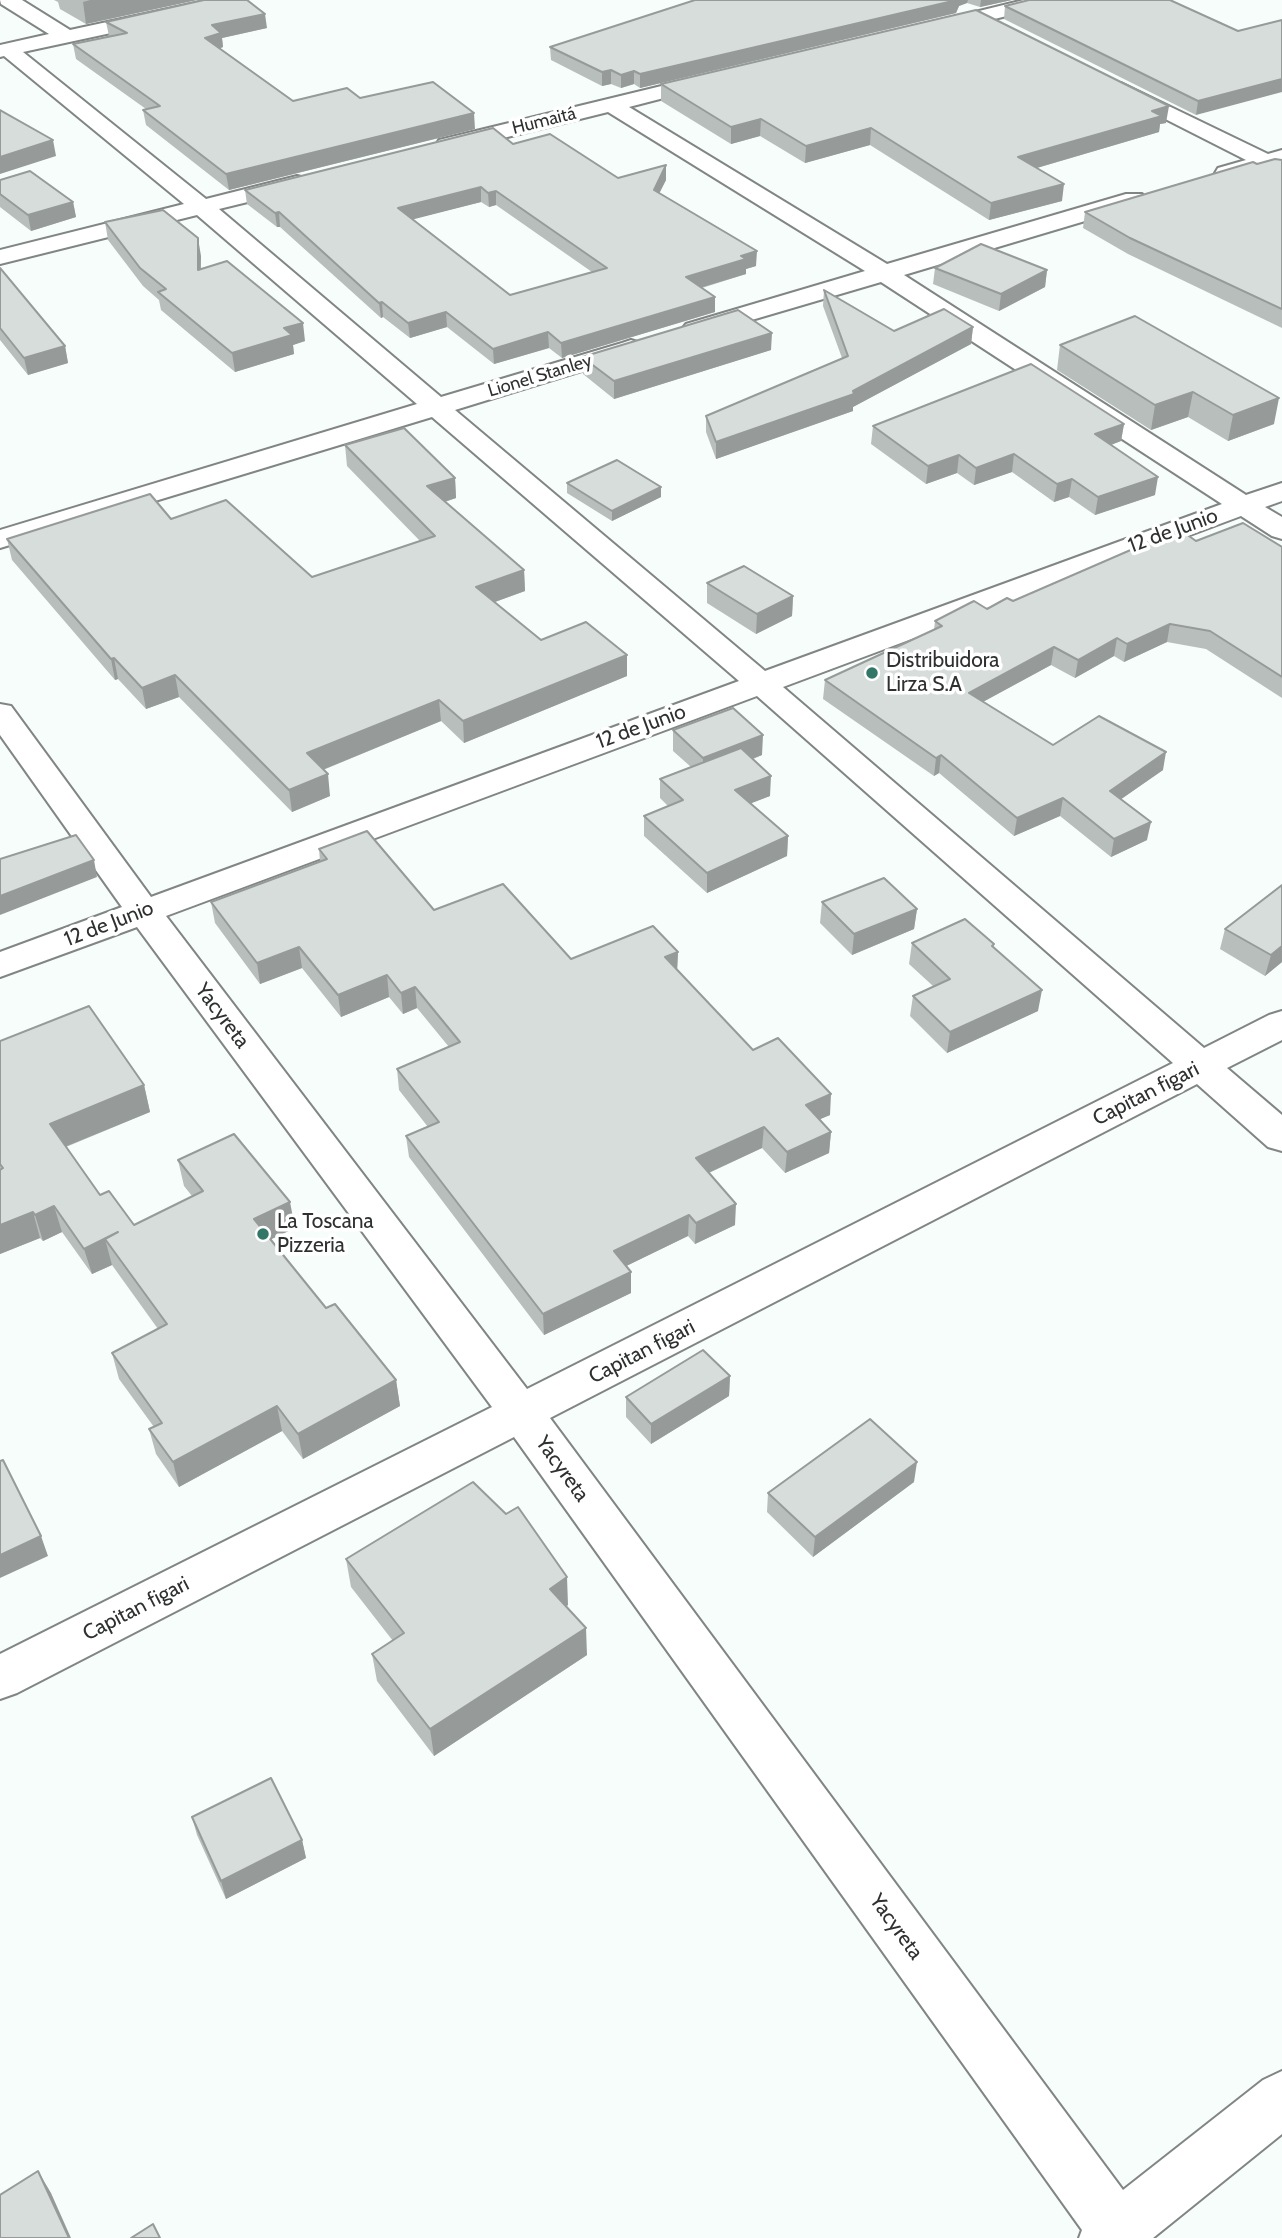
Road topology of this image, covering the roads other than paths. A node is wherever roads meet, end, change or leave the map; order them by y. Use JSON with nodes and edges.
{"nodes":[{"id":1,"x":8,"y":0,"type":"edge"},
{"id":2,"x":236,"y":0,"type":"edge"},
{"id":3,"x":1049,"y":0,"type":"edge"},
{"id":4,"x":954,"y":6,"type":"edge"},
{"id":5,"x":979,"y":18,"type":"junction"},
{"id":6,"x":1004,"y":30,"type":"edge"},
{"id":7,"x":913,"y":33,"type":"edge"},
{"id":8,"x":67,"y":37,"type":"junction"},
{"id":9,"x":4,"y":50,"type":"edge"},
{"id":10,"x":729,"y":76,"type":"edge"},
{"id":11,"x":1104,"y":80,"type":"edge"},
{"id":12,"x":610,"y":104,"type":"junction"},
{"id":13,"x":426,"y":150,"type":"edge"},
{"id":14,"x":1277,"y":163,"type":"edge"},
{"id":15,"x":321,"y":177,"type":"edge"},
{"id":16,"x":1201,"y":180,"type":"edge"},
{"id":17,"x":1149,"y":194,"type":"edge"},
{"id":18,"x":202,"y":206,"type":"junction"},
{"id":19,"x":0,"y":257,"type":"edge"},
{"id":20,"x":883,"y":272,"type":"junction"},
{"id":21,"x":436,"y":408,"type":"junction"},
{"id":22,"x":1282,"y":491,"type":"edge"},
{"id":23,"x":1244,"y":505,"type":"junction"},
{"id":24,"x":1282,"y":530,"type":"edge"},
{"id":25,"x":0,"y":540,"type":"edge"},
{"id":26,"x":760,"y":683,"type":"junction"},
{"id":27,"x":0,"y":713,"type":"edge"},
{"id":28,"x":143,"y":911,"type":"junction"},
{"id":29,"x":0,"y":965,"type":"edge"},
{"id":30,"x":1282,"y":1024,"type":"edge"},
{"id":31,"x":1202,"y":1065,"type":"junction"},
{"id":32,"x":1282,"y":1138,"type":"edge"},
{"id":33,"x":522,"y":1414,"type":"junction"},
{"id":34,"x":0,"y":1678,"type":"edge"},
{"id":35,"x":1282,"y":2099,"type":"edge"},
{"id":36,"x":1112,"y":2234,"type":"edge"}],
"edges":[{"from":1,"to":8,"type":"street"},
{"from":2,"to":8,"type":"street"},
{"from":3,"to":5,"type":"street"},
{"from":4,"to":5,"type":"street"},
{"from":5,"to":6,"type":"street"},
{"from":5,"to":7,"type":"street"},
{"from":8,"to":9,"type":"street"},
{"from":9,"to":18,"type":"street"},
{"from":10,"to":12,"type":"street","name":"Humaitá"},
{"from":11,"to":14,"type":"street"},
{"from":12,"to":13,"type":"street","name":"Humaitá"},
{"from":12,"to":20,"type":"street"},
{"from":14,"to":16,"type":"street"},
{"from":15,"to":18,"type":"street"},
{"from":17,"to":20,"type":"street","name":"Lionel Stanley"},
{"from":18,"to":19,"type":"street"},
{"from":18,"to":21,"type":"street"},
{"from":20,"to":21,"type":"street","name":"Lionel Stanley"},
{"from":20,"to":23,"type":"street"},
{"from":21,"to":25,"type":"street","name":"Lionel Stanley"},
{"from":21,"to":26,"type":"street"},
{"from":22,"to":23,"type":"street","name":"12 de Junio"},
{"from":23,"to":24,"type":"street"},
{"from":23,"to":26,"type":"street","name":"12 de Junio"},
{"from":26,"to":28,"type":"street","name":"12 de Junio"},
{"from":26,"to":31,"type":"street"},
{"from":27,"to":28,"type":"street","name":"Yacyreta"},
{"from":28,"to":29,"type":"street","name":"12 de Junio"},
{"from":28,"to":33,"type":"street","name":"Yacyreta"},
{"from":30,"to":31,"type":"street","name":"Capitan figari"},
{"from":31,"to":32,"type":"street"},
{"from":31,"to":33,"type":"street","name":"Capitan figari"},
{"from":33,"to":34,"type":"street","name":"Capitan figari"},
{"from":33,"to":36,"type":"street","name":"Yacyreta"},
{"from":35,"to":36,"type":"street"}]}
